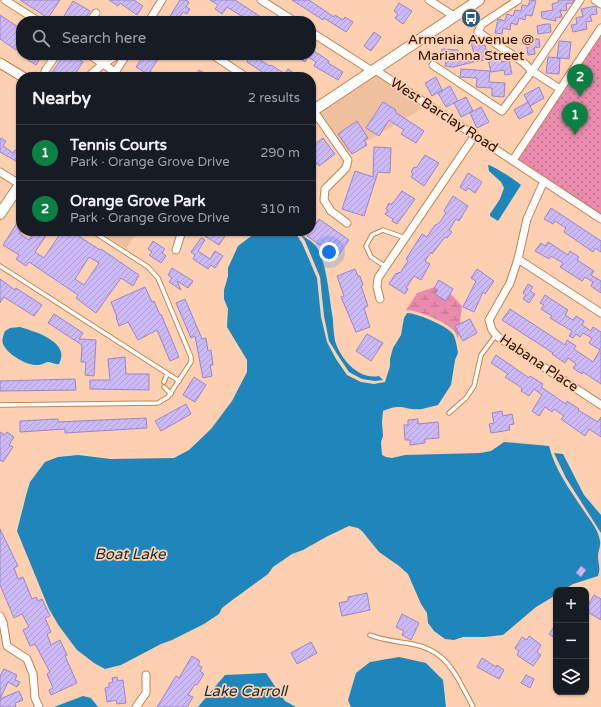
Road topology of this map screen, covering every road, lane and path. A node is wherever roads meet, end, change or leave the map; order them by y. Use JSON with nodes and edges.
{"nodes":[{"id":1,"x":5,"y":0,"type":"edge"},
{"id":2,"x":162,"y":0,"type":"edge"},
{"id":3,"x":261,"y":0,"type":"edge"},
{"id":4,"x":429,"y":0,"type":"edge"},
{"id":5,"x":479,"y":0,"type":"edge"},
{"id":6,"x":518,"y":0,"type":"edge"},
{"id":7,"x":580,"y":0,"type":"edge"},
{"id":8,"x":596,"y":0,"type":"edge"},
{"id":9,"x":601,"y":4,"type":"edge"},
{"id":10,"x":96,"y":13,"type":"dead end"},
{"id":11,"x":30,"y":16,"type":"edge"},
{"id":12,"x":94,"y":16,"type":"edge"},
{"id":13,"x":151,"y":16,"type":"edge"},
{"id":14,"x":286,"y":16,"type":"edge"},
{"id":15,"x":454,"y":16,"type":"junction"},
{"id":16,"x":601,"y":28,"type":"edge"},
{"id":17,"x":316,"y":35,"type":"edge"},
{"id":18,"x":53,"y":60,"type":"edge"},
{"id":19,"x":98,"y":60,"type":"edge"},
{"id":20,"x":110,"y":60,"type":"edge"},
{"id":21,"x":123,"y":60,"type":"edge"},
{"id":22,"x":220,"y":60,"type":"edge"},
{"id":23,"x":0,"y":63,"type":"edge"},
{"id":24,"x":104,"y":64,"type":"junction"},
{"id":25,"x":433,"y":65,"type":"dead end"},
{"id":26,"x":373,"y":70,"type":"junction"},
{"id":27,"x":45,"y":71,"type":"dead end"},
{"id":28,"x":532,"y":71,"type":"junction"},
{"id":29,"x":94,"y":72,"type":"edge"},
{"id":30,"x":111,"y":72,"type":"edge"},
{"id":31,"x":116,"y":72,"type":"edge"},
{"id":32,"x":238,"y":72,"type":"edge"},
{"id":33,"x":16,"y":73,"type":"edge"},
{"id":34,"x":560,"y":89,"type":"junction"},
{"id":35,"x":316,"y":108,"type":"edge"},
{"id":36,"x":316,"y":116,"type":"edge"},
{"id":37,"x":475,"y":135,"type":"junction"},
{"id":38,"x":513,"y":160,"type":"junction"},
{"id":39,"x":0,"y":172,"type":"edge"},
{"id":40,"x":16,"y":181,"type":"edge"},
{"id":41,"x":544,"y":181,"type":"junction"},
{"id":42,"x":16,"y":191,"type":"edge"},
{"id":43,"x":0,"y":214,"type":"edge"},
{"id":44,"x":601,"y":219,"type":"edge"},
{"id":45,"x":347,"y":223,"type":"dead end"},
{"id":46,"x":100,"y":236,"type":"edge"},
{"id":47,"x":180,"y":236,"type":"edge"},
{"id":48,"x":405,"y":238,"type":"junction"},
{"id":49,"x":176,"y":250,"type":"dead end"},
{"id":50,"x":518,"y":258,"type":"junction"},
{"id":51,"x":0,"y":266,"type":"edge"},
{"id":52,"x":386,"y":267,"type":"junction"},
{"id":53,"x":380,"y":299,"type":"dead end"},
{"id":54,"x":601,"y":313,"type":"edge"},
{"id":55,"x":496,"y":335,"type":"junction"},
{"id":56,"x":167,"y":374,"type":"junction"},
{"id":57,"x":179,"y":381,"type":"junction"},
{"id":58,"x":164,"y":382,"type":"dead end"},
{"id":59,"x":164,"y":387,"type":"dead end"},
{"id":60,"x":171,"y":394,"type":"junction"},
{"id":61,"x":0,"y":405,"type":"edge"},
{"id":62,"x":601,"y":405,"type":"edge"},
{"id":63,"x":448,"y":413,"type":"dead end"},
{"id":64,"x":0,"y":616,"type":"edge"},
{"id":65,"x":370,"y":635,"type":"dead end"},
{"id":66,"x":3,"y":648,"type":"edge"},
{"id":67,"x":146,"y":675,"type":"dead end"},
{"id":68,"x":39,"y":707,"type":"edge"},
{"id":69,"x":136,"y":707,"type":"edge"},
{"id":70,"x":473,"y":707,"type":"edge"}],
"edges":[{"from":1,"to":11,"type":"street"},
{"from":2,"to":13,"type":"street"},
{"from":3,"to":14,"type":"street"},
{"from":4,"to":15,"type":"street"},
{"from":5,"to":15,"type":"main road"},
{"from":6,"to":28,"type":"street"},
{"from":7,"to":28,"type":"street"},
{"from":8,"to":9,"type":"street"},
{"from":10,"to":12,"type":"street"},
{"from":15,"to":26,"type":"main road"},
{"from":16,"to":34,"type":"street"},
{"from":17,"to":26,"type":"street","name":"West Barclay Road"},
{"from":18,"to":27,"type":"street"},
{"from":19,"to":24,"type":"street"},
{"from":20,"to":24,"type":"street"},
{"from":21,"to":31,"type":"street"},
{"from":22,"to":32,"type":"street"},
{"from":23,"to":33,"type":"street"},
{"from":24,"to":29,"type":"street"},
{"from":24,"to":30,"type":"street"},
{"from":25,"to":28,"type":"street"},
{"from":26,"to":35,"type":"main road"},
{"from":26,"to":37,"type":"street","name":"West Barclay Road"},
{"from":28,"to":34,"type":"street"},
{"from":34,"to":38,"type":"street"},
{"from":36,"to":45,"type":"street"},
{"from":37,"to":38,"type":"street","name":"West Barclay Road"},
{"from":37,"to":48,"type":"street"},
{"from":38,"to":41,"type":"street","name":"West Barclay Road"},
{"from":39,"to":40,"type":"street"},
{"from":41,"to":44,"type":"street","name":"West Barclay Road"},
{"from":41,"to":50,"type":"street","name":"Habana Place"},
{"from":42,"to":43,"type":"main road"},
{"from":46,"to":57,"type":"lane"},
{"from":47,"to":49,"type":"street"},
{"from":48,"to":52,"type":"street"},
{"from":48,"to":52,"type":"lane"},
{"from":50,"to":54,"type":"street"},
{"from":50,"to":55,"type":"street","name":"Habana Place"},
{"from":51,"to":56,"type":"lane"},
{"from":52,"to":53,"type":"street"},
{"from":55,"to":62,"type":"street","name":"Habana Place"},
{"from":55,"to":63,"type":"lane"},
{"from":56,"to":57,"type":"lane"},
{"from":56,"to":58,"type":"lane"},
{"from":57,"to":60,"type":"lane"},
{"from":59,"to":60,"type":"lane"},
{"from":60,"to":61,"type":"lane"},
{"from":64,"to":66,"type":"street"},
{"from":65,"to":70,"type":"lane"},
{"from":66,"to":68,"type":"street"},
{"from":67,"to":69,"type":"street"}]}
